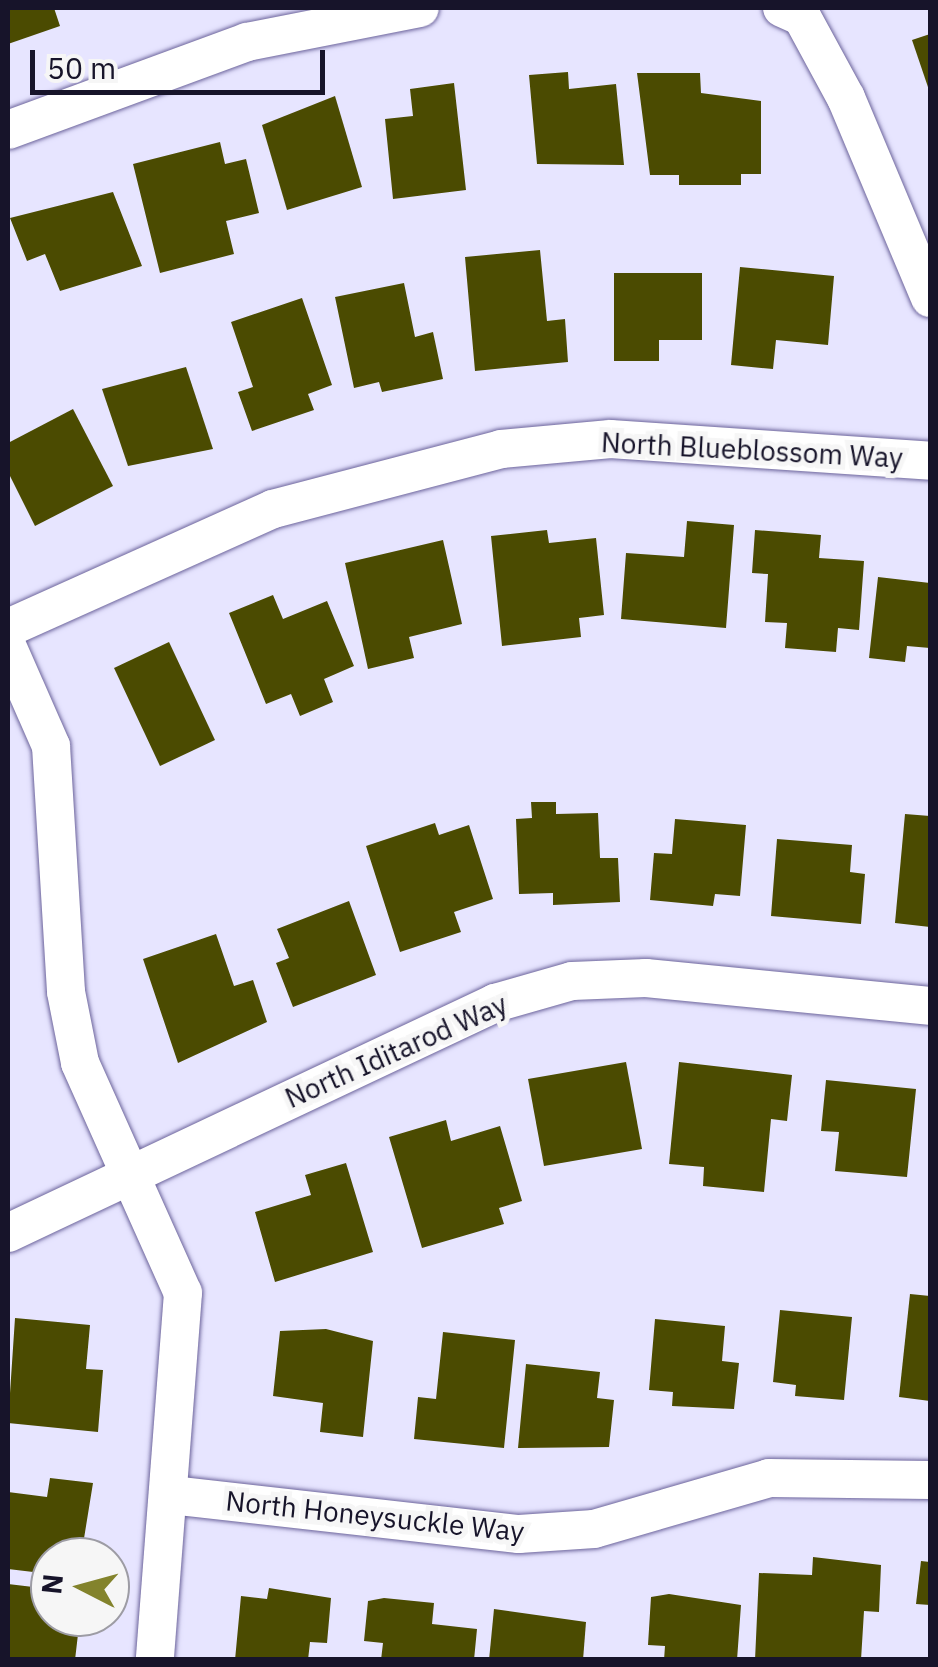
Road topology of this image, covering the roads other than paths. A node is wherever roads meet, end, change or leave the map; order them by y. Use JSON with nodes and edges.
{"nodes":[{"id":1,"x":420,"y":8,"type":"edge"},
{"id":2,"x":792,"y":12,"type":"edge"},
{"id":3,"x":8,"y":130,"type":"edge"},
{"id":4,"x":930,"y":298,"type":"edge"},
{"id":5,"x":930,"y":460,"type":"edge"},
{"id":6,"x":8,"y":628,"type":"edge"},
{"id":7,"x":8,"y":648,"type":"edge"},
{"id":8,"x":930,"y":1006,"type":"edge"},
{"id":9,"x":129,"y":1174,"type":"junction"},
{"id":10,"x":8,"y":1233,"type":"edge"},
{"id":11,"x":930,"y":1480,"type":"edge"},
{"id":12,"x":172,"y":1495,"type":"junction"},
{"id":13,"x":155,"y":1660,"type":"edge"}],
"edges":[{"from":1,"to":3,"type":"street"},
{"from":2,"to":4,"type":"street"},
{"from":5,"to":6,"type":"street","name":"North Blueblossom Way"},
{"from":7,"to":9,"type":"street"},
{"from":8,"to":9,"type":"street","name":"North Iditarod Way"},
{"from":9,"to":10,"type":"street","name":"North Iditarod Way"},
{"from":9,"to":12,"type":"street"},
{"from":11,"to":12,"type":"street","name":"North Honeysuckle Way"},
{"from":12,"to":13,"type":"street"}]}
